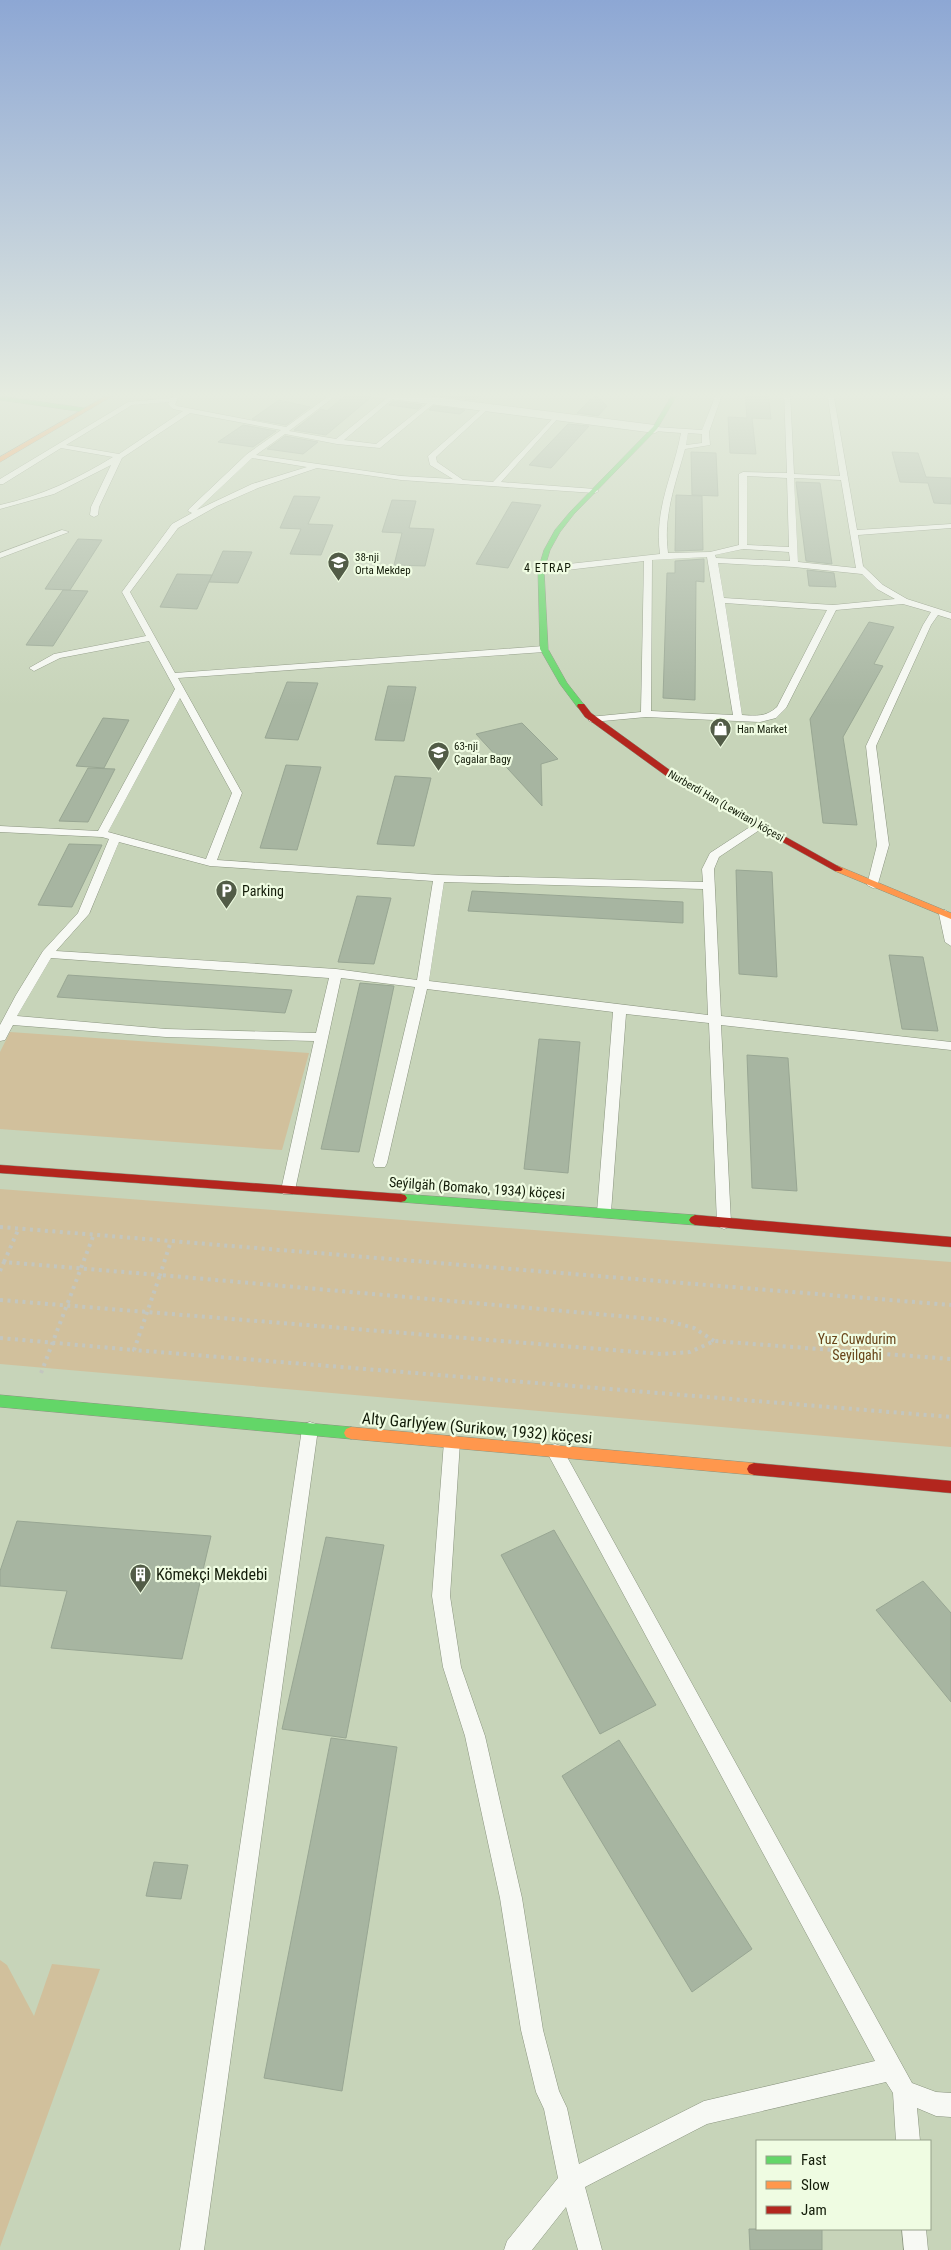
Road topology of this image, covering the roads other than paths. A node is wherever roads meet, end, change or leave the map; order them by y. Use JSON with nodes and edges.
{"nodes":[{"id":1,"x":42,"y":497,"type":"edge"},
{"id":2,"x":100,"y":497,"type":"edge"},
{"id":3,"x":206,"y":497,"type":"edge"},
{"id":4,"x":230,"y":497,"type":"edge"},
{"id":5,"x":589,"y":497,"type":"edge"},
{"id":6,"x":667,"y":497,"type":"edge"},
{"id":7,"x":743,"y":497,"type":"edge"},
{"id":8,"x":791,"y":497,"type":"edge"},
{"id":9,"x":847,"y":497,"type":"edge"},
{"id":10,"x":0,"y":507,"type":"edge"},
{"id":11,"x":94,"y":515,"type":"dead end"},
{"id":12,"x":175,"y":526,"type":"junction"},
{"id":13,"x":951,"y":526,"type":"edge"},
{"id":14,"x":65,"y":532,"type":"dead end"},
{"id":15,"x":854,"y":533,"type":"junction"},
{"id":16,"x":743,"y":547,"type":"junction"},
{"id":17,"x":794,"y":550,"type":"junction"},
{"id":18,"x":0,"y":556,"type":"edge"},
{"id":19,"x":664,"y":556,"type":"junction"},
{"id":20,"x":712,"y":557,"type":"junction"},
{"id":21,"x":648,"y":558,"type":"junction"},
{"id":22,"x":794,"y":564,"type":"junction"},
{"id":23,"x":541,"y":570,"type":"junction"},
{"id":24,"x":865,"y":572,"type":"junction"},
{"id":25,"x":720,"y":600,"type":"junction"},
{"id":26,"x":904,"y":600,"type":"junction"},
{"id":27,"x":834,"y":608,"type":"junction"},
{"id":28,"x":936,"y":611,"type":"junction"},
{"id":29,"x":951,"y":616,"type":"edge"},
{"id":30,"x":152,"y":638,"type":"junction"},
{"id":31,"x":544,"y":648,"type":"junction"},
{"id":32,"x":34,"y":668,"type":"dead end"},
{"id":33,"x":172,"y":676,"type":"junction"},
{"id":34,"x":179,"y":690,"type":"junction"},
{"id":35,"x":646,"y":714,"type":"junction"},
{"id":36,"x":738,"y":718,"type":"junction"},
{"id":37,"x":592,"y":719,"type":"junction"},
{"id":38,"x":760,"y":825,"type":"junction"},
{"id":39,"x":0,"y":829,"type":"edge"},
{"id":40,"x":102,"y":834,"type":"junction"},
{"id":41,"x":115,"y":839,"type":"junction"},
{"id":42,"x":210,"y":863,"type":"junction"},
{"id":43,"x":439,"y":878,"type":"junction"},
{"id":44,"x":873,"y":885,"type":"junction"},
{"id":45,"x":708,"y":886,"type":"junction"},
{"id":46,"x":948,"y":915,"type":"edge"},
{"id":47,"x":951,"y":942,"type":"edge"},
{"id":48,"x":47,"y":954,"type":"junction"},
{"id":49,"x":336,"y":974,"type":"junction"},
{"id":50,"x":422,"y":985,"type":"junction"},
{"id":51,"x":620,"y":1009,"type":"junction"},
{"id":52,"x":9,"y":1020,"type":"junction"},
{"id":53,"x":716,"y":1020,"type":"junction"},
{"id":54,"x":0,"y":1037,"type":"edge"},
{"id":55,"x":322,"y":1037,"type":"junction"},
{"id":56,"x":951,"y":1046,"type":"edge"},
{"id":57,"x":380,"y":1163,"type":"dead end"},
{"id":58,"x":0,"y":1169,"type":"edge"},
{"id":59,"x":288,"y":1190,"type":"junction"},
{"id":60,"x":604,"y":1212,"type":"junction"},
{"id":61,"x":724,"y":1223,"type":"junction"},
{"id":62,"x":951,"y":1242,"type":"edge"},
{"id":63,"x":0,"y":1401,"type":"edge"},
{"id":64,"x":310,"y":1429,"type":"junction"},
{"id":65,"x":452,"y":1442,"type":"junction"},
{"id":66,"x":555,"y":1452,"type":"junction"},
{"id":67,"x":951,"y":1487,"type":"edge"},
{"id":68,"x":891,"y":2069,"type":"junction"},
{"id":69,"x":904,"y":2092,"type":"junction"},
{"id":70,"x":951,"y":2105,"type":"edge"},
{"id":71,"x":908,"y":2140,"type":"edge"},
{"id":72,"x":572,"y":2181,"type":"junction"},
{"id":73,"x":914,"y":2230,"type":"edge"},
{"id":74,"x":192,"y":2250,"type":"edge"},
{"id":75,"x":516,"y":2250,"type":"edge"},
{"id":76,"x":590,"y":2250,"type":"edge"},
{"id":77,"x":916,"y":2250,"type":"edge"}],
"edges":[{"from":1,"to":10,"type":"lane"},
{"from":2,"to":11,"type":"lane"},
{"from":3,"to":12,"type":"lane"},
{"from":4,"to":12,"type":"lane"},
{"from":5,"to":23,"type":"street","name":"Nurberdi Han (Lewitan) köçesi"},
{"from":6,"to":19,"type":"lane"},
{"from":7,"to":16,"type":"lane"},
{"from":8,"to":17,"type":"lane"},
{"from":9,"to":15,"type":"lane"},
{"from":12,"to":30,"type":"lane"},
{"from":13,"to":15,"type":"lane"},
{"from":14,"to":18,"type":"lane"},
{"from":15,"to":24,"type":"lane"},
{"from":16,"to":17,"type":"lane"},
{"from":16,"to":20,"type":"lane"},
{"from":17,"to":22,"type":"lane"},
{"from":19,"to":20,"type":"lane"},
{"from":19,"to":21,"type":"lane"},
{"from":20,"to":22,"type":"lane"},
{"from":20,"to":25,"type":"lane"},
{"from":21,"to":23,"type":"lane"},
{"from":21,"to":35,"type":"lane"},
{"from":22,"to":24,"type":"lane"},
{"from":23,"to":31,"type":"street","name":"Nurberdi Han (Lewitan) köçesi"},
{"from":24,"to":26,"type":"lane"},
{"from":25,"to":27,"type":"lane"},
{"from":25,"to":36,"type":"lane"},
{"from":26,"to":27,"type":"lane"},
{"from":26,"to":28,"type":"lane"},
{"from":27,"to":36,"type":"lane"},
{"from":28,"to":29,"type":"lane"},
{"from":28,"to":44,"type":"lane"},
{"from":30,"to":32,"type":"lane"},
{"from":30,"to":33,"type":"lane"},
{"from":31,"to":33,"type":"lane"},
{"from":31,"to":37,"type":"street","name":"Nurberdi Han (Lewitan) köçesi"},
{"from":33,"to":34,"type":"lane"},
{"from":34,"to":40,"type":"lane"},
{"from":34,"to":42,"type":"lane"},
{"from":35,"to":36,"type":"lane"},
{"from":35,"to":37,"type":"lane"},
{"from":37,"to":38,"type":"street","name":"Nurberdi Han (Lewitan) köçesi"},
{"from":38,"to":44,"type":"street","name":"Nurberdi Han (Lewitan) köçesi"},
{"from":38,"to":45,"type":"lane"},
{"from":39,"to":40,"type":"lane"},
{"from":40,"to":41,"type":"lane"},
{"from":41,"to":42,"type":"lane"},
{"from":41,"to":48,"type":"lane"},
{"from":42,"to":43,"type":"lane"},
{"from":43,"to":45,"type":"lane"},
{"from":43,"to":50,"type":"lane"},
{"from":44,"to":46,"type":"street","name":"Nurberdi Han (Lewitan) köçesi"},
{"from":45,"to":53,"type":"lane"},
{"from":46,"to":47,"type":"lane"},
{"from":48,"to":49,"type":"lane"},
{"from":48,"to":52,"type":"lane"},
{"from":49,"to":50,"type":"lane"},
{"from":49,"to":55,"type":"lane"},
{"from":50,"to":51,"type":"lane"},
{"from":50,"to":57,"type":"lane"},
{"from":51,"to":53,"type":"lane"},
{"from":51,"to":60,"type":"lane"},
{"from":52,"to":54,"type":"lane"},
{"from":52,"to":55,"type":"lane"},
{"from":53,"to":56,"type":"lane"},
{"from":53,"to":61,"type":"lane"},
{"from":55,"to":59,"type":"lane"},
{"from":58,"to":59,"type":"street","name":"Seýilgäh (Bomako, 1934) köçesi"},
{"from":59,"to":60,"type":"street","name":"Seýilgäh (Bomako, 1934) köçesi"},
{"from":60,"to":61,"type":"street","name":"Seýilgäh (Bomako, 1934) köçesi"},
{"from":61,"to":62,"type":"street","name":"Seýilgäh (Bomako, 1934) köçesi"},
{"from":63,"to":64,"type":"street","name":"Alty Garlyýew (Surikow, 1932) köçesi"},
{"from":64,"to":65,"type":"street","name":"Alty Garlyýew (Surikow, 1932) köçesi"},
{"from":64,"to":74,"type":"lane"},
{"from":65,"to":66,"type":"street","name":"Alty Garlyýew (Surikow, 1932) köçesi"},
{"from":65,"to":72,"type":"lane"},
{"from":66,"to":67,"type":"street","name":"Alty Garlyýew (Surikow, 1932) köçesi"},
{"from":66,"to":68,"type":"lane"},
{"from":68,"to":69,"type":"lane"},
{"from":68,"to":72,"type":"lane"},
{"from":69,"to":70,"type":"lane"},
{"from":69,"to":71,"type":"lane"},
{"from":72,"to":75,"type":"lane"},
{"from":72,"to":76,"type":"lane"},
{"from":73,"to":77,"type":"lane"}]}
